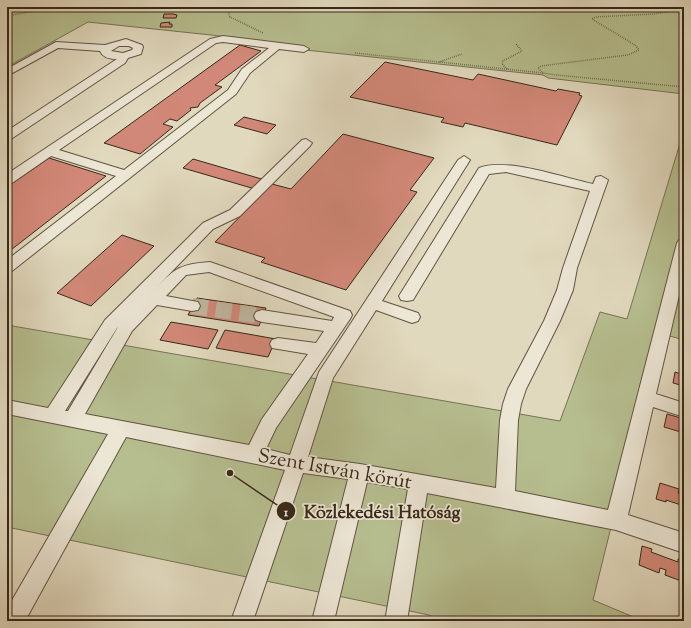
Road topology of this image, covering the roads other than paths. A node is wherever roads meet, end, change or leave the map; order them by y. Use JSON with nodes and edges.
{"nodes":[{"id":1,"x":277,"y":46,"type":"junction"},
{"id":2,"x":107,"y":48,"type":"junction"},
{"id":3,"x":304,"y":49,"type":"dead end"},
{"id":4,"x":124,"y":56,"type":"junction"},
{"id":5,"x":7,"y":73,"type":"edge"},
{"id":6,"x":7,"y":136,"type":"edge"},
{"id":7,"x":306,"y":143,"type":"dead end"},
{"id":8,"x":49,"y":151,"type":"junction"},
{"id":9,"x":464,"y":160,"type":"dead end"},
{"id":10,"x":126,"y":175,"type":"junction"},
{"id":11,"x":7,"y":180,"type":"edge"},
{"id":12,"x":684,"y":243,"type":"edge"},
{"id":13,"x":438,"y":244,"type":"junction"},
{"id":14,"x":404,"y":252,"type":"junction"},
{"id":15,"x":428,"y":260,"type":"junction"},
{"id":16,"x":7,"y":268,"type":"edge"},
{"id":17,"x":406,"y":296,"type":"dead end"},
{"id":18,"x":152,"y":299,"type":"junction"},
{"id":19,"x":371,"y":303,"type":"junction"},
{"id":20,"x":192,"y":306,"type":"tunnel mouth"},
{"id":21,"x":262,"y":316,"type":"tunnel mouth"},
{"id":22,"x":412,"y":317,"type":"dead end"},
{"id":23,"x":336,"y":327,"type":"junction"},
{"id":24,"x":278,"y":344,"type":"dead end"},
{"id":25,"x":320,"y":350,"type":"junction"},
{"id":26,"x":647,"y":398,"type":"junction"},
{"id":27,"x":7,"y":407,"type":"edge"},
{"id":28,"x":684,"y":410,"type":"edge"},
{"id":29,"x":52,"y":416,"type":"junction"},
{"id":30,"x":72,"y":420,"type":"junction"},
{"id":31,"x":121,"y":428,"type":"junction"},
{"id":32,"x":254,"y":454,"type":"junction"},
{"id":33,"x":295,"y":464,"type":"junction"},
{"id":34,"x":360,"y":472,"type":"junction"},
{"id":35,"x":419,"y":483,"type":"junction"},
{"id":36,"x":505,"y":498,"type":"junction"},
{"id":37,"x":616,"y":522,"type":"junction"},
{"id":38,"x":684,"y":543,"type":"edge"},
{"id":39,"x":13,"y":621,"type":"edge"},
{"id":40,"x":242,"y":621,"type":"edge"},
{"id":41,"x":324,"y":621,"type":"edge"},
{"id":42,"x":396,"y":621,"type":"edge"}],
"edges":[{"from":1,"to":3,"type":"street"},
{"from":1,"to":8,"type":"street"},
{"from":1,"to":10,"type":"street"},
{"from":2,"to":4,"type":"street"},
{"from":2,"to":4,"type":"street"},
{"from":2,"to":5,"type":"street"},
{"from":4,"to":6,"type":"street"},
{"from":7,"to":29,"type":"street"},
{"from":8,"to":10,"type":"street"},
{"from":8,"to":11,"type":"street"},
{"from":9,"to":14,"type":"street"},
{"from":10,"to":16,"type":"street"},
{"from":12,"to":26,"type":"street"},
{"from":13,"to":14,"type":"street"},
{"from":13,"to":15,"type":"street"},
{"from":13,"to":36,"type":"street"},
{"from":14,"to":15,"type":"street"},
{"from":14,"to":19,"type":"street"},
{"from":15,"to":17,"type":"street"},
{"from":18,"to":20,"type":"street"},
{"from":18,"to":23,"type":"street"},
{"from":18,"to":30,"type":"street"},
{"from":19,"to":22,"type":"street"},
{"from":19,"to":33,"type":"street"},
{"from":21,"to":23,"type":"street"},
{"from":23,"to":25,"type":"street"},
{"from":24,"to":25,"type":"street"},
{"from":25,"to":32,"type":"street"},
{"from":26,"to":28,"type":"street"},
{"from":26,"to":37,"type":"street"},
{"from":27,"to":29,"type":"street","name":"Szent István körút"},
{"from":29,"to":30,"type":"street","name":"Szent István körút"},
{"from":30,"to":31,"type":"street","name":"Szent István körút"},
{"from":31,"to":32,"type":"street","name":"Szent István körút"},
{"from":31,"to":39,"type":"street"},
{"from":32,"to":33,"type":"street","name":"Szent István körút"},
{"from":33,"to":34,"type":"street","name":"Szent István körút"},
{"from":33,"to":40,"type":"street"},
{"from":34,"to":35,"type":"street","name":"Szent István körút"},
{"from":34,"to":41,"type":"street"},
{"from":35,"to":36,"type":"street","name":"Szent István körút"},
{"from":35,"to":42,"type":"street"},
{"from":36,"to":37,"type":"street","name":"Szent István körút"},
{"from":37,"to":38,"type":"street","name":"Szent István körút"}]}
